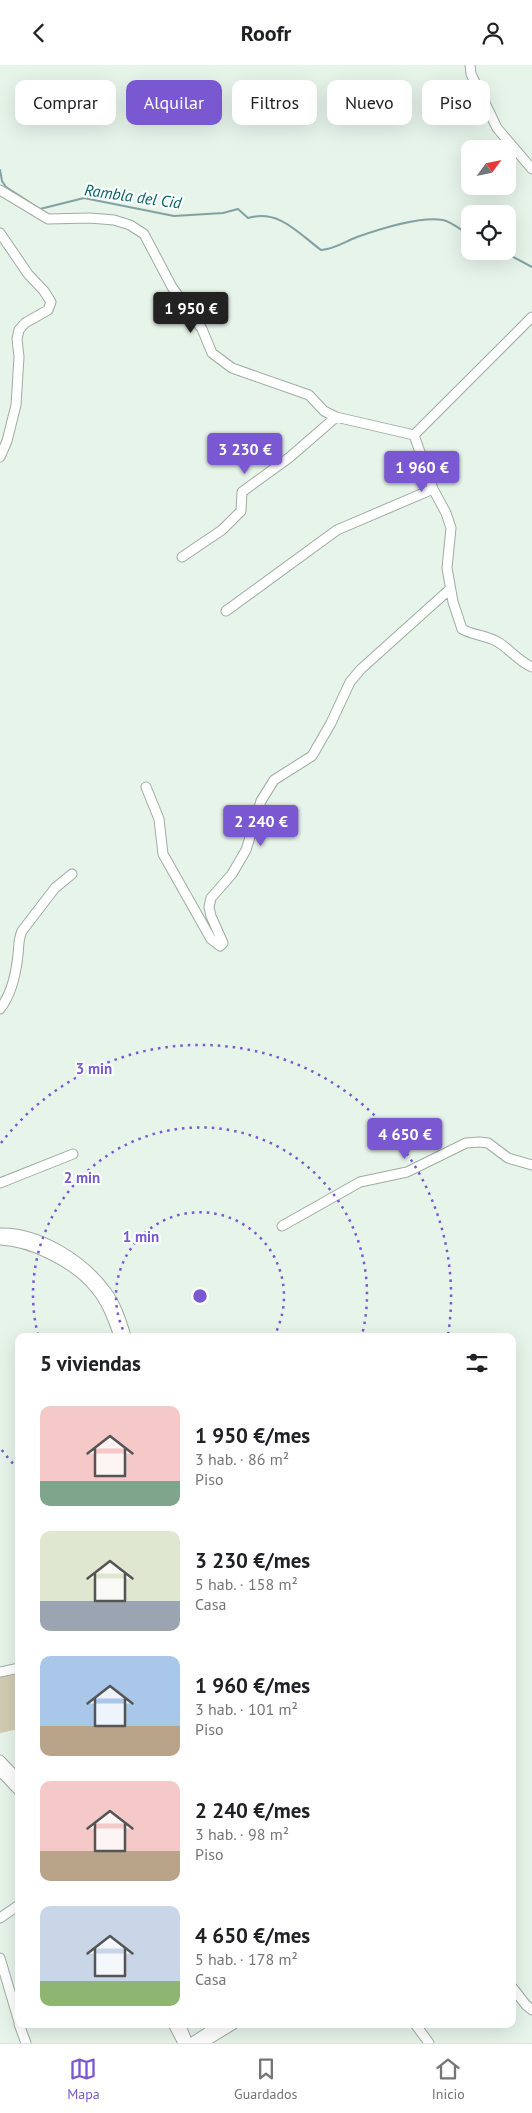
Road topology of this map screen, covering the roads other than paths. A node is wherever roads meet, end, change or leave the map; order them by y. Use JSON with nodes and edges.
{"nodes":[{"id":1,"x":470,"y":65,"type":"edge"},
{"id":2,"x":531,"y":167,"type":"edge"},
{"id":3,"x":0,"y":190,"type":"edge"},
{"id":4,"x":0,"y":233,"type":"edge"},
{"id":5,"x":532,"y":317,"type":"edge"},
{"id":6,"x":336,"y":417,"type":"junction"},
{"id":7,"x":414,"y":435,"type":"junction"},
{"id":8,"x":0,"y":457,"type":"edge"},
{"id":9,"x":433,"y":489,"type":"junction"},
{"id":10,"x":182,"y":557,"type":"dead end"},
{"id":11,"x":450,"y":589,"type":"junction"},
{"id":12,"x":226,"y":611,"type":"dead end"},
{"id":13,"x":532,"y":667,"type":"edge"},
{"id":14,"x":146,"y":787,"type":"dead end"},
{"id":15,"x":72,"y":874,"type":"dead end"},
{"id":16,"x":0,"y":1009,"type":"edge"},
{"id":17,"x":73,"y":1153,"type":"dead end"},
{"id":18,"x":532,"y":1165,"type":"edge"},
{"id":19,"x":0,"y":1183,"type":"edge"},
{"id":20,"x":282,"y":1226,"type":"dead end"},
{"id":21,"x":0,"y":1233,"type":"edge"},
{"id":22,"x":0,"y":1240,"type":"edge"},
{"id":23,"x":118,"y":1333,"type":"edge"},
{"id":24,"x":125,"y":1333,"type":"edge"},
{"id":25,"x":15,"y":1669,"type":"edge"},
{"id":26,"x":0,"y":1672,"type":"edge"},
{"id":27,"x":0,"y":1760,"type":"edge"},
{"id":28,"x":0,"y":1771,"type":"edge"},
{"id":29,"x":15,"y":1776,"type":"edge"},
{"id":30,"x":15,"y":1787,"type":"edge"},
{"id":31,"x":15,"y":1908,"type":"edge"},
{"id":32,"x":0,"y":1917,"type":"edge"},
{"id":33,"x":0,"y":1958,"type":"edge"},
{"id":34,"x":516,"y":1992,"type":"edge"},
{"id":35,"x":15,"y":2009,"type":"edge"},
{"id":36,"x":532,"y":2010,"type":"edge"},
{"id":37,"x":21,"y":2028,"type":"edge"},
{"id":38,"x":175,"y":2028,"type":"edge"},
{"id":39,"x":182,"y":2028,"type":"edge"},
{"id":40,"x":214,"y":2028,"type":"edge"},
{"id":41,"x":227,"y":2028,"type":"edge"},
{"id":42,"x":417,"y":2028,"type":"edge"},
{"id":43,"x":26,"y":2043,"type":"edge"},
{"id":44,"x":183,"y":2043,"type":"edge"},
{"id":45,"x":190,"y":2043,"type":"edge"},
{"id":46,"x":203,"y":2043,"type":"edge"},
{"id":47,"x":429,"y":2043,"type":"edge"}],
"edges":[{"from":1,"to":2,"type":"street"},
{"from":3,"to":6,"type":"street"},
{"from":4,"to":8,"type":"street"},
{"from":5,"to":7,"type":"street"},
{"from":6,"to":7,"type":"street"},
{"from":6,"to":10,"type":"street"},
{"from":7,"to":9,"type":"street"},
{"from":9,"to":11,"type":"street"},
{"from":9,"to":12,"type":"street"},
{"from":11,"to":13,"type":"street"},
{"from":11,"to":14,"type":"street"},
{"from":15,"to":16,"type":"street"},
{"from":17,"to":19,"type":"street"},
{"from":18,"to":20,"type":"street"},
{"from":21,"to":24,"type":"street"},
{"from":22,"to":23,"type":"street"},
{"from":25,"to":26,"type":"street"},
{"from":27,"to":29,"type":"street"},
{"from":28,"to":30,"type":"street"},
{"from":31,"to":32,"type":"street"},
{"from":33,"to":35,"type":"street"},
{"from":34,"to":36,"type":"street"},
{"from":37,"to":43,"type":"street"},
{"from":38,"to":44,"type":"street"},
{"from":39,"to":45,"type":"street"},
{"from":40,"to":45,"type":"street"},
{"from":41,"to":46,"type":"street"},
{"from":42,"to":47,"type":"street"}]}
